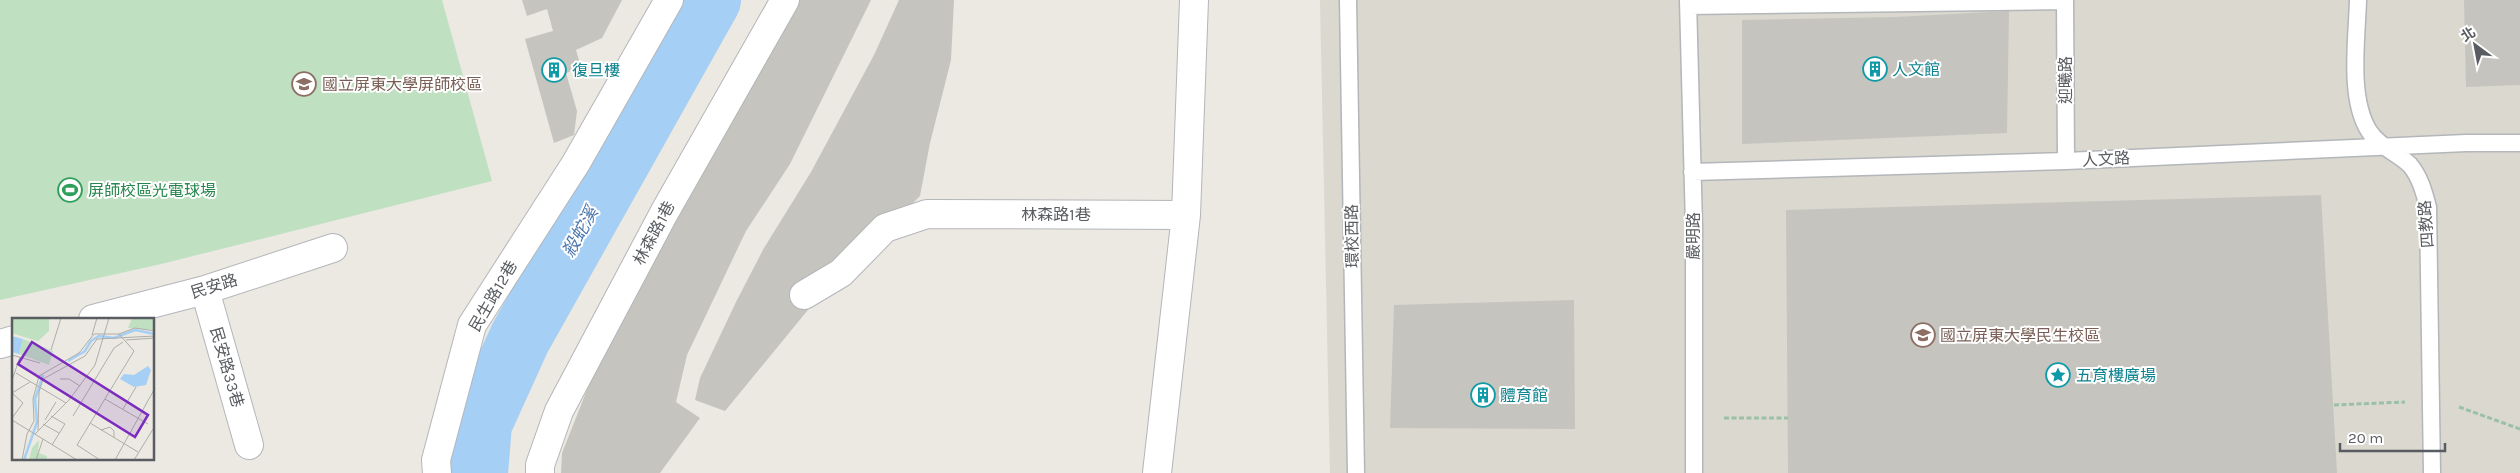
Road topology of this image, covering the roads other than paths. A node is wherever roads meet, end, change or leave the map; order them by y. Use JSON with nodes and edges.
{"nodes":[{"id":1,"x":669,"y":0,"type":"edge"},
{"id":2,"x":785,"y":0,"type":"edge"},
{"id":3,"x":1194,"y":0,"type":"edge"},
{"id":4,"x":1348,"y":0,"type":"edge"},
{"id":5,"x":2358,"y":0,"type":"edge"},
{"id":6,"x":2065,"y":1,"type":"edge"},
{"id":7,"x":1688,"y":3,"type":"edge"},
{"id":8,"x":2520,"y":143,"type":"edge"},
{"id":9,"x":2383,"y":147,"type":"junction"},
{"id":10,"x":2066,"y":161,"type":"junction"},
{"id":11,"x":1692,"y":172,"type":"junction"},
{"id":12,"x":1186,"y":215,"type":"junction"},
{"id":13,"x":333,"y":248,"type":"dead end"},
{"id":14,"x":205,"y":290,"type":"junction"},
{"id":15,"x":804,"y":295,"type":"dead end"},
{"id":16,"x":97,"y":318,"type":"edge"},
{"id":17,"x":249,"y":445,"type":"dead end"},
{"id":18,"x":437,"y":473,"type":"edge"},
{"id":19,"x":540,"y":473,"type":"edge"},
{"id":20,"x":1157,"y":473,"type":"edge"},
{"id":21,"x":1356,"y":473,"type":"edge"},
{"id":22,"x":1694,"y":473,"type":"edge"},
{"id":23,"x":2432,"y":473,"type":"edge"}],
"edges":[{"from":1,"to":18,"type":"street","name":"民生路12巷"},
{"from":2,"to":19,"type":"street","name":"林森路1巷"},
{"from":3,"to":12,"type":"street"},
{"from":4,"to":21,"type":"lane","name":"環校西路"},
{"from":5,"to":9,"type":"lane","name":"四教路"},
{"from":6,"to":7,"type":"lane"},
{"from":6,"to":10,"type":"lane","name":"迎曦路"},
{"from":7,"to":11,"type":"lane","name":"嚴明路"},
{"from":8,"to":9,"type":"lane","name":"人文路"},
{"from":9,"to":10,"type":"lane","name":"人文路"},
{"from":9,"to":23,"type":"lane","name":"四教路"},
{"from":10,"to":11,"type":"lane","name":"人文路"},
{"from":11,"to":22,"type":"lane","name":"嚴明路"},
{"from":12,"to":15,"type":"street","name":"林森路1巷"},
{"from":12,"to":20,"type":"street"},
{"from":13,"to":14,"type":"street","name":"民安路"},
{"from":14,"to":16,"type":"street","name":"民安路"},
{"from":14,"to":17,"type":"street","name":"民安路33巷"}]}
